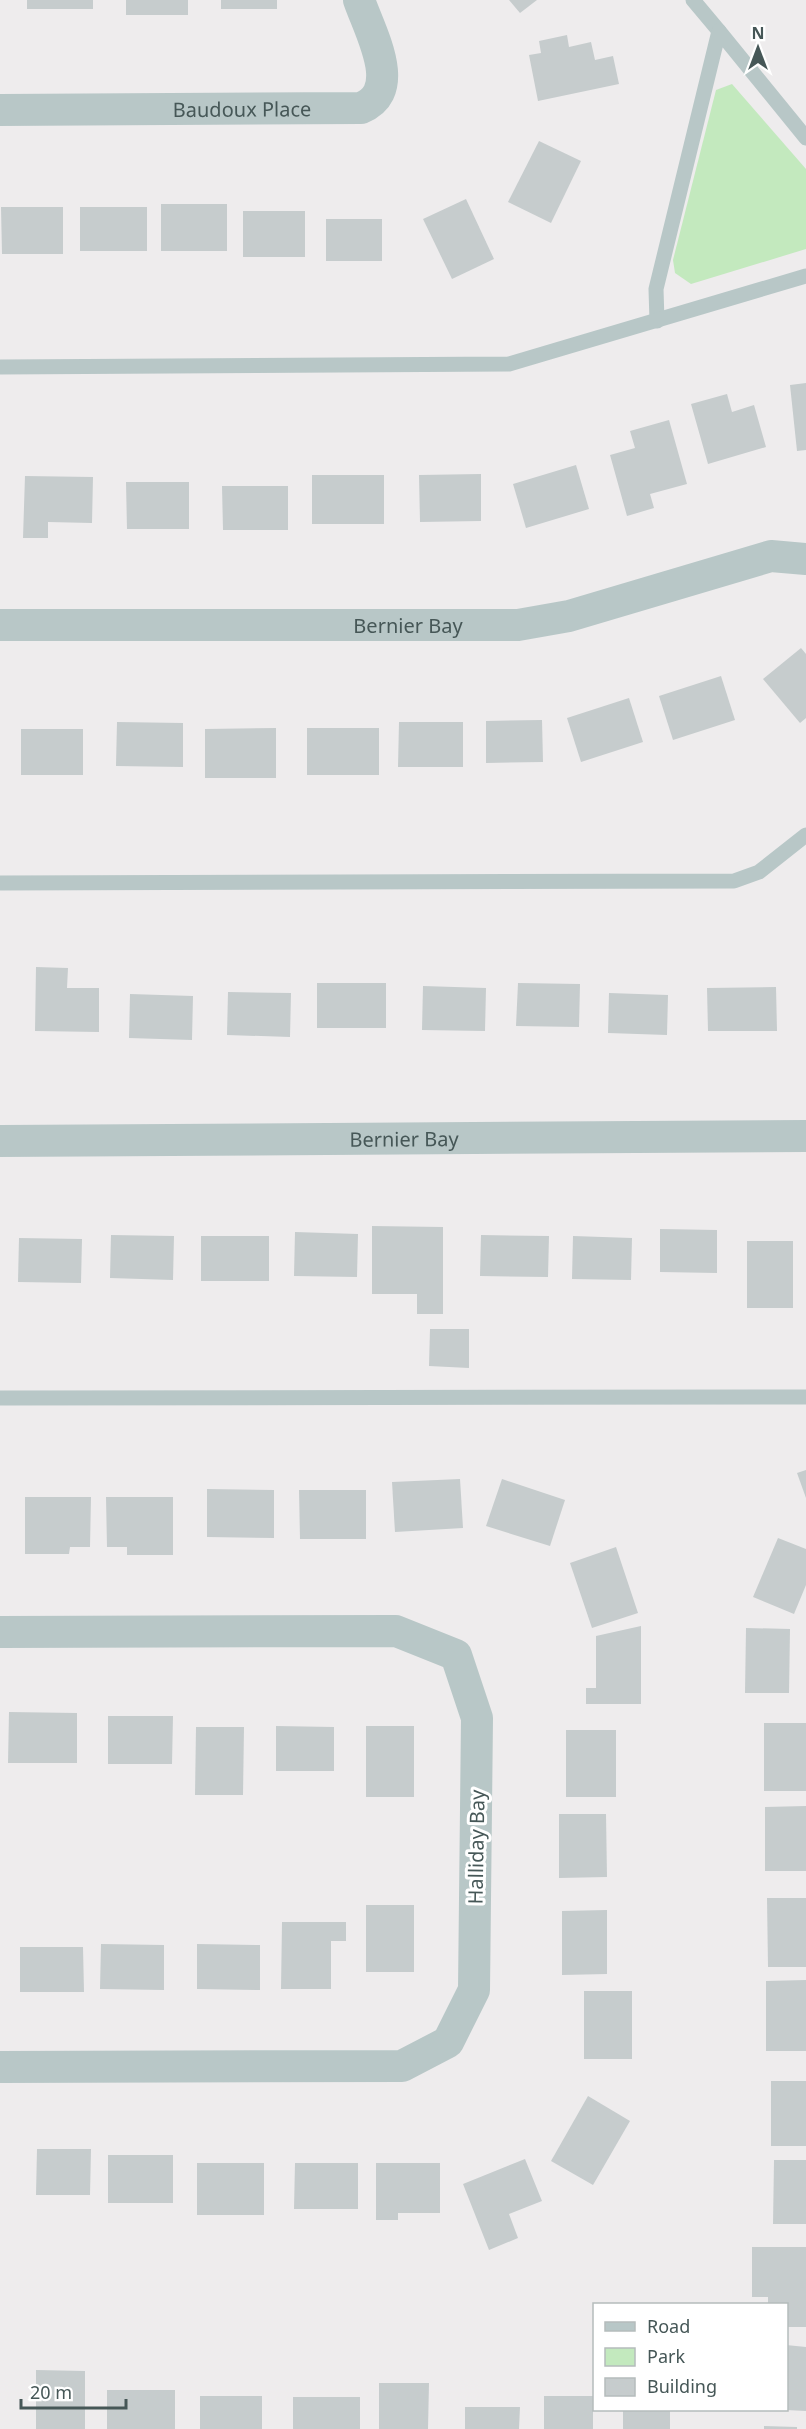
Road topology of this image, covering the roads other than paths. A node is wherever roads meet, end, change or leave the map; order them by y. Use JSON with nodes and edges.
{"nodes":[{"id":1,"x":359,"y":0,"type":"edge"},
{"id":2,"x":693,"y":0,"type":"edge"},
{"id":3,"x":719,"y":31,"type":"junction"},
{"id":4,"x":0,"y":110,"type":"edge"},
{"id":5,"x":806,"y":138,"type":"edge"},
{"id":6,"x":806,"y":276,"type":"edge"},
{"id":7,"x":657,"y":321,"type":"junction"},
{"id":8,"x":0,"y":368,"type":"edge"},
{"id":9,"x":806,"y":559,"type":"edge"},
{"id":10,"x":0,"y":625,"type":"edge"},
{"id":11,"x":806,"y":835,"type":"edge"},
{"id":12,"x":0,"y":884,"type":"edge"},
{"id":13,"x":806,"y":1136,"type":"edge"},
{"id":14,"x":0,"y":1141,"type":"edge"},
{"id":15,"x":806,"y":1397,"type":"edge"},
{"id":16,"x":0,"y":1398,"type":"edge"},
{"id":17,"x":0,"y":1632,"type":"edge"},
{"id":18,"x":0,"y":2067,"type":"edge"}],
"edges":[{"from":1,"to":4,"type":"street","name":"Baudoux Place"},
{"from":2,"to":3,"type":"lane"},
{"from":3,"to":5,"type":"lane"},
{"from":3,"to":7,"type":"lane"},
{"from":6,"to":7,"type":"lane"},
{"from":7,"to":8,"type":"lane"},
{"from":9,"to":10,"type":"street","name":"Bernier Bay"},
{"from":11,"to":12,"type":"lane"},
{"from":13,"to":14,"type":"street","name":"Bernier Bay"},
{"from":15,"to":16,"type":"lane"},
{"from":17,"to":18,"type":"street","name":"Halliday Bay"}]}
